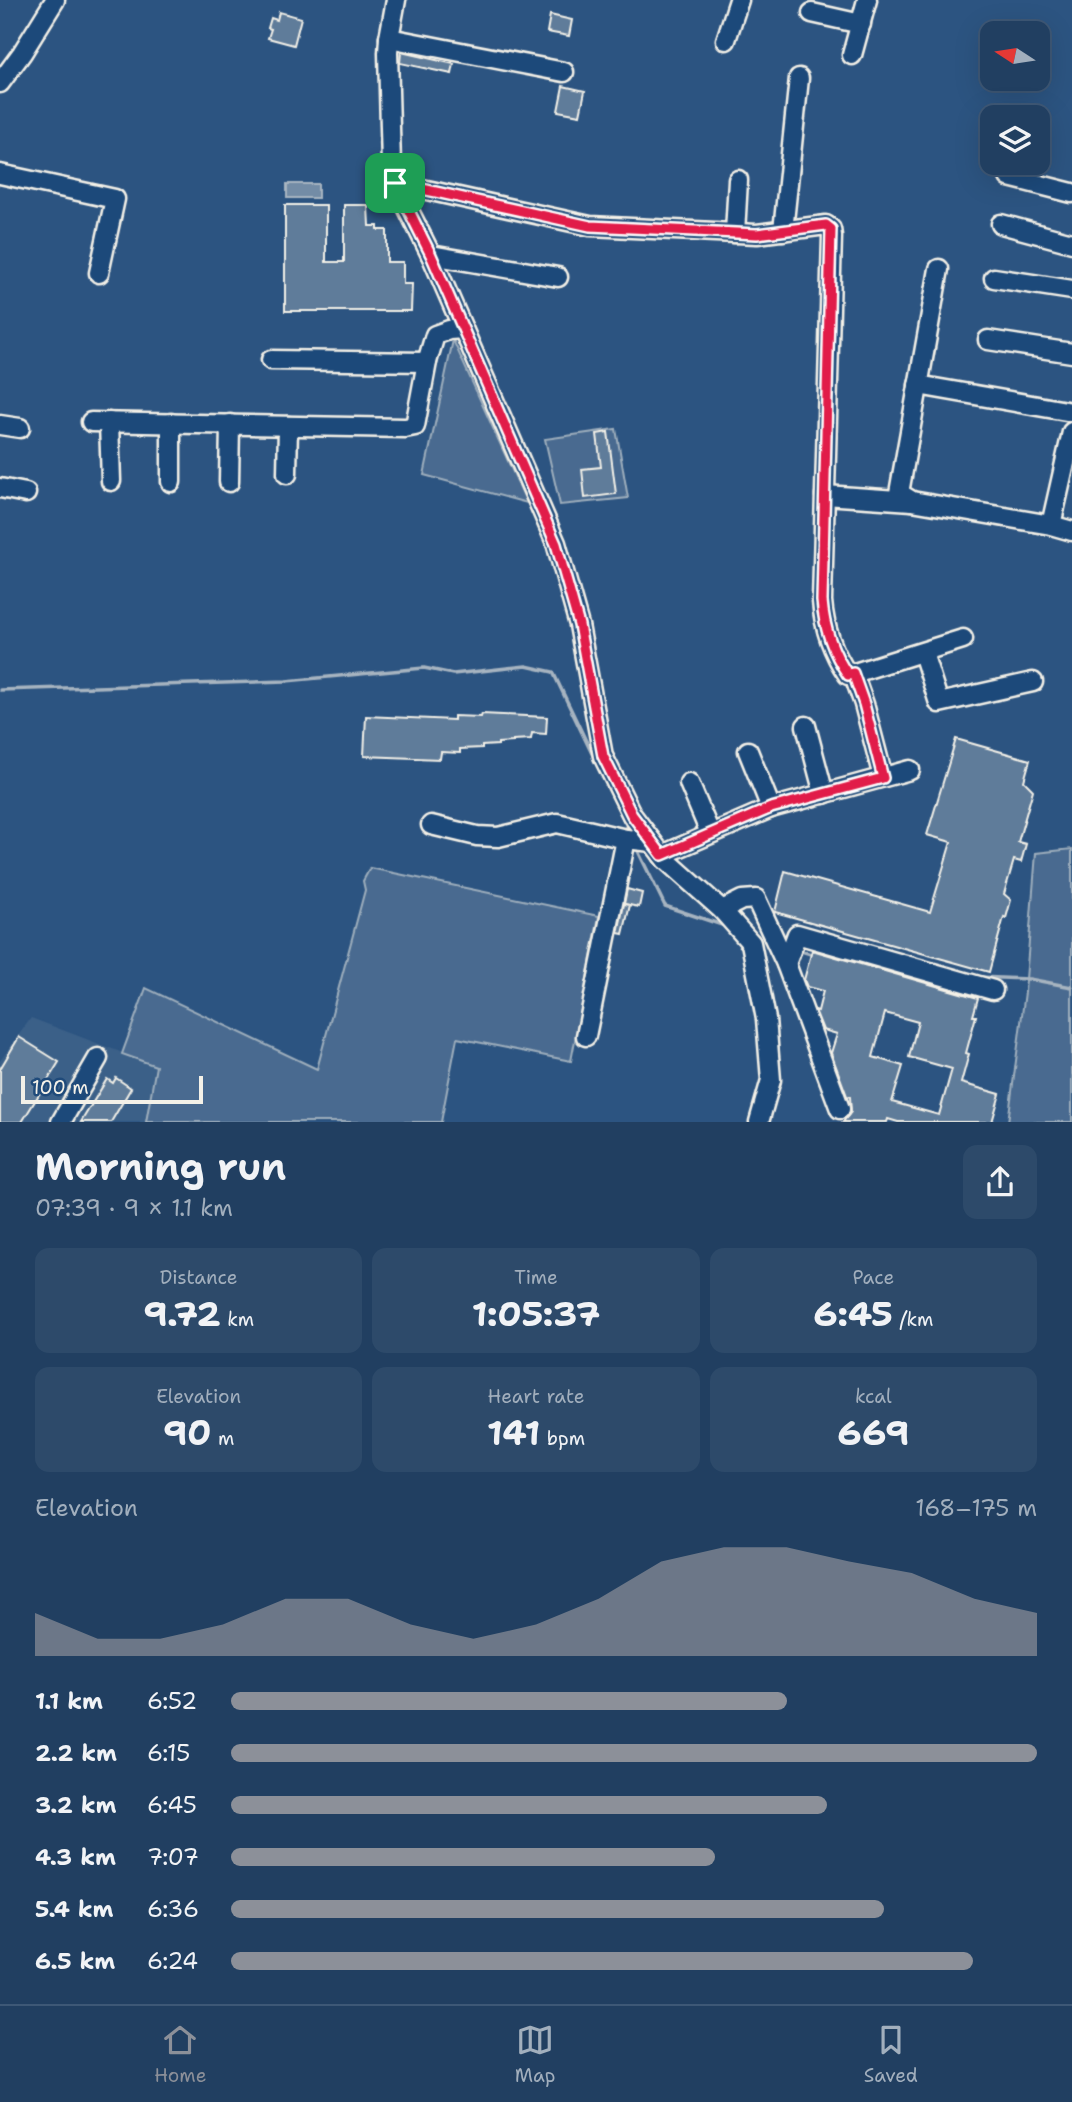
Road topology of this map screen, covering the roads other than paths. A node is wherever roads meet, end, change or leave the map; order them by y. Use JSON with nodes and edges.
{"nodes":[{"id":1,"x":55,"y":0,"type":"edge"},
{"id":2,"x":396,"y":0,"type":"edge"},
{"id":3,"x":739,"y":0,"type":"edge"},
{"id":4,"x":867,"y":0,"type":"edge"},
{"id":5,"x":812,"y":13,"type":"dead end"},
{"id":6,"x":861,"y":24,"type":"junction"},
{"id":7,"x":389,"y":38,"type":"junction"},
{"id":8,"x":726,"y":40,"type":"dead end"},
{"id":9,"x":852,"y":55,"type":"dead end"},
{"id":10,"x":564,"y":72,"type":"dead end"},
{"id":11,"x":799,"y":78,"type":"dead end"},
{"id":12,"x":0,"y":83,"type":"edge"},
{"id":13,"x":0,"y":174,"type":"edge"},
{"id":14,"x":1009,"y":177,"type":"dead end"},
{"id":15,"x":738,"y":180,"type":"dead end"},
{"id":16,"x":395,"y":183,"type":"junction"},
{"id":17,"x":1072,"y":193,"type":"edge"},
{"id":18,"x":1001,"y":224,"type":"dead end"},
{"id":19,"x":783,"y":231,"type":"junction"},
{"id":20,"x":735,"y":233,"type":"junction"},
{"id":21,"x":1072,"y":243,"type":"edge"},
{"id":22,"x":431,"y":255,"type":"junction"},
{"id":23,"x":939,"y":269,"type":"dead end"},
{"id":24,"x":99,"y":273,"type":"dead end"},
{"id":25,"x":558,"y":277,"type":"dead end"},
{"id":26,"x":994,"y":278,"type":"dead end"},
{"id":27,"x":1072,"y":290,"type":"edge"},
{"id":28,"x":463,"y":329,"type":"junction"},
{"id":29,"x":988,"y":340,"type":"dead end"},
{"id":30,"x":1072,"y":353,"type":"edge"},
{"id":31,"x":271,"y":360,"type":"dead end"},
{"id":32,"x":427,"y":362,"type":"junction"},
{"id":33,"x":918,"y":385,"type":"junction"},
{"id":34,"x":1072,"y":412,"type":"edge"},
{"id":35,"x":91,"y":422,"type":"dead end"},
{"id":36,"x":109,"y":422,"type":"junction"},
{"id":37,"x":171,"y":423,"type":"junction"},
{"id":38,"x":230,"y":424,"type":"junction"},
{"id":39,"x":0,"y":425,"type":"edge"},
{"id":40,"x":288,"y":426,"type":"junction"},
{"id":41,"x":20,"y":428,"type":"dead end"},
{"id":42,"x":1072,"y":432,"type":"edge"},
{"id":43,"x":287,"y":474,"type":"dead end"},
{"id":44,"x":111,"y":481,"type":"dead end"},
{"id":45,"x":171,"y":482,"type":"dead end"},
{"id":46,"x":229,"y":482,"type":"dead end"},
{"id":47,"x":0,"y":488,"type":"edge"},
{"id":48,"x":26,"y":493,"type":"dead end"},
{"id":49,"x":825,"y":495,"type":"junction"},
{"id":50,"x":912,"y":501,"type":"junction"},
{"id":51,"x":1051,"y":525,"type":"junction"},
{"id":52,"x":1072,"y":531,"type":"edge"},
{"id":53,"x":962,"y":639,"type":"dead end"},
{"id":54,"x":923,"y":653,"type":"junction"},
{"id":55,"x":853,"y":673,"type":"junction"},
{"id":56,"x":1033,"y":682,"type":"dead end"},
{"id":57,"x":806,"y":726,"type":"dead end"},
{"id":58,"x":748,"y":751,"type":"dead end"},
{"id":59,"x":910,"y":770,"type":"dead end"},
{"id":60,"x":883,"y":778,"type":"junction"},
{"id":61,"x":689,"y":783,"type":"dead end"},
{"id":62,"x":824,"y":794,"type":"junction"},
{"id":63,"x":771,"y":808,"type":"junction"},
{"id":64,"x":431,"y":825,"type":"dead end"},
{"id":65,"x":710,"y":833,"type":"junction"},
{"id":66,"x":626,"y":839,"type":"junction"},
{"id":67,"x":657,"y":848,"type":"junction"},
{"id":68,"x":722,"y":910,"type":"junction"},
{"id":69,"x":786,"y":964,"type":"junction"},
{"id":70,"x":993,"y":990,"type":"dead end"},
{"id":71,"x":586,"y":1036,"type":"dead end"},
{"id":72,"x":98,"y":1058,"type":"dead end"},
{"id":73,"x":840,"y":1109,"type":"dead end"},
{"id":74,"x":61,"y":1122,"type":"edge"},
{"id":75,"x":759,"y":1122,"type":"edge"}],
"edges":[{"from":1,"to":12,"type":"street"},
{"from":2,"to":7,"type":"street"},
{"from":3,"to":8,"type":"street"},
{"from":4,"to":6,"type":"street"},
{"from":5,"to":6,"type":"street"},
{"from":6,"to":9,"type":"street"},
{"from":7,"to":10,"type":"street"},
{"from":7,"to":16,"type":"street"},
{"from":11,"to":19,"type":"street"},
{"from":13,"to":24,"type":"street"},
{"from":14,"to":17,"type":"street"},
{"from":15,"to":20,"type":"street"},
{"from":16,"to":20,"type":"street"},
{"from":16,"to":22,"type":"street"},
{"from":18,"to":21,"type":"street"},
{"from":19,"to":20,"type":"street"},
{"from":19,"to":49,"type":"street"},
{"from":22,"to":25,"type":"street"},
{"from":22,"to":28,"type":"street"},
{"from":23,"to":33,"type":"street"},
{"from":26,"to":27,"type":"street"},
{"from":28,"to":32,"type":"street"},
{"from":28,"to":67,"type":"street"},
{"from":29,"to":30,"type":"street"},
{"from":31,"to":32,"type":"street"},
{"from":32,"to":40,"type":"street"},
{"from":33,"to":34,"type":"street"},
{"from":33,"to":50,"type":"street"},
{"from":35,"to":36,"type":"street"},
{"from":36,"to":37,"type":"street"},
{"from":36,"to":44,"type":"street"},
{"from":37,"to":38,"type":"street"},
{"from":37,"to":45,"type":"street"},
{"from":38,"to":40,"type":"street"},
{"from":38,"to":46,"type":"street"},
{"from":39,"to":41,"type":"street"},
{"from":40,"to":43,"type":"street"},
{"from":42,"to":51,"type":"street"},
{"from":47,"to":48,"type":"street"},
{"from":49,"to":50,"type":"street"},
{"from":49,"to":55,"type":"street"},
{"from":50,"to":51,"type":"street"},
{"from":51,"to":52,"type":"street"},
{"from":53,"to":54,"type":"street"},
{"from":54,"to":55,"type":"street"},
{"from":54,"to":56,"type":"street"},
{"from":55,"to":60,"type":"street"},
{"from":57,"to":62,"type":"street"},
{"from":58,"to":63,"type":"street"},
{"from":59,"to":60,"type":"street"},
{"from":60,"to":62,"type":"street"},
{"from":61,"to":65,"type":"street"},
{"from":62,"to":63,"type":"street"},
{"from":63,"to":65,"type":"street"},
{"from":64,"to":66,"type":"street"},
{"from":65,"to":67,"type":"street"},
{"from":66,"to":67,"type":"street"},
{"from":66,"to":71,"type":"street"},
{"from":67,"to":68,"type":"street"},
{"from":68,"to":69,"type":"street"},
{"from":68,"to":75,"type":"street"},
{"from":69,"to":70,"type":"street"},
{"from":69,"to":73,"type":"street"},
{"from":72,"to":74,"type":"street"}]}
